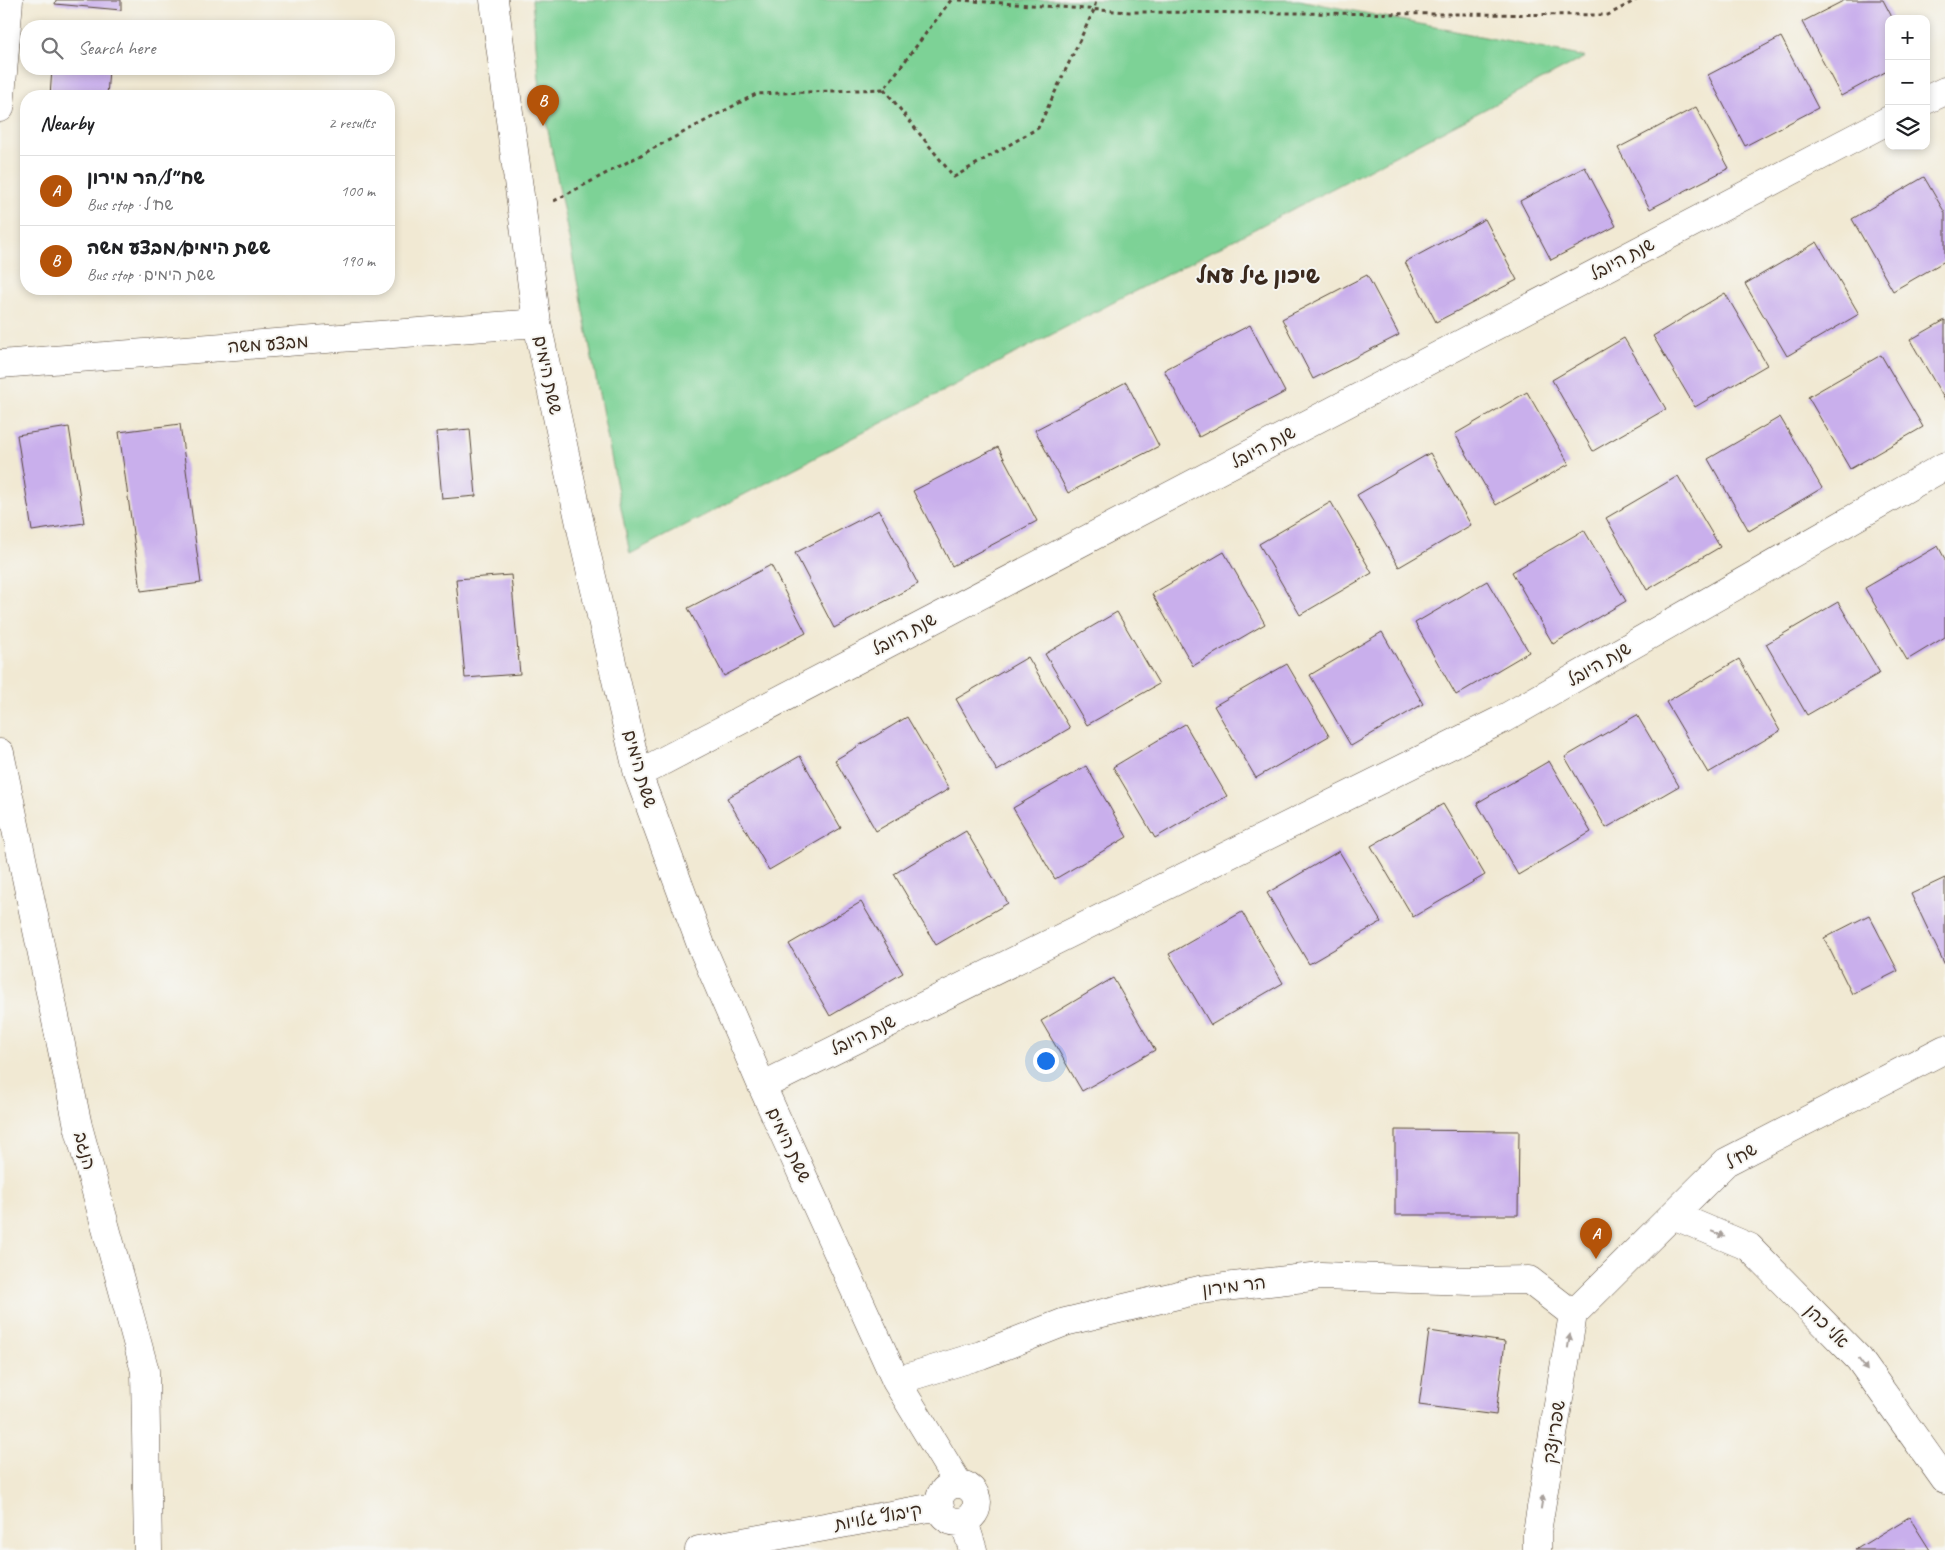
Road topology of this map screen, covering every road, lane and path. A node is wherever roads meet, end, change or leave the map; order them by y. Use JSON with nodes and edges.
{"nodes":[{"id":1,"x":9,"y":0,"type":"edge"},
{"id":2,"x":494,"y":0,"type":"edge"},
{"id":3,"x":951,"y":0,"type":"edge"},
{"id":4,"x":959,"y":0,"type":"edge"},
{"id":5,"x":1096,"y":0,"type":"edge"},
{"id":6,"x":1636,"y":0,"type":"edge"},
{"id":7,"x":1094,"y":10,"type":"junction"},
{"id":8,"x":884,"y":89,"type":"junction"},
{"id":9,"x":1945,"y":91,"type":"edge"},
{"id":10,"x":1930,"y":98,"type":"edge"},
{"id":11,"x":0,"y":108,"type":"edge"},
{"id":12,"x":1885,"y":122,"type":"edge"},
{"id":13,"x":523,"y":218,"type":"junction"},
{"id":14,"x":537,"y":323,"type":"junction"},
{"id":15,"x":0,"y":364,"type":"edge"},
{"id":16,"x":1945,"y":466,"type":"edge"},
{"id":17,"x":0,"y":753,"type":"edge"},
{"id":18,"x":638,"y":774,"type":"junction"},
{"id":19,"x":1945,"y":1049,"type":"edge"},
{"id":20,"x":762,"y":1086,"type":"junction"},
{"id":21,"x":1673,"y":1215,"type":"junction"},
{"id":22,"x":1573,"y":1314,"type":"junction"},
{"id":23,"x":896,"y":1380,"type":"junction"},
{"id":24,"x":1945,"y":1480,"type":"edge"},
{"id":25,"x":958,"y":1483,"type":"junction"},
{"id":26,"x":940,"y":1506,"type":"junction"},
{"id":27,"x":964,"y":1521,"type":"junction"},
{"id":28,"x":148,"y":1550,"type":"edge"},
{"id":29,"x":699,"y":1550,"type":"edge"},
{"id":30,"x":973,"y":1550,"type":"edge"},
{"id":31,"x":1537,"y":1550,"type":"edge"}],
"edges":[{"from":1,"to":11,"type":"street"},
{"from":2,"to":13,"type":"street","name":"ששת הימים"},
{"from":3,"to":8,"type":"path"},
{"from":4,"to":7,"type":"path"},
{"from":5,"to":7,"type":"path"},
{"from":6,"to":7,"type":"path"},
{"from":7,"to":8,"type":"path"},
{"from":8,"to":13,"type":"path"},
{"from":9,"to":10,"type":"street"},
{"from":12,"to":18,"type":"street","name":"שנת היובל"},
{"from":13,"to":14,"type":"street","name":"ששת הימים"},
{"from":14,"to":15,"type":"street","name":"מבצע משה"},
{"from":14,"to":18,"type":"street","name":"ששת הימים"},
{"from":16,"to":20,"type":"street","name":"שנת היובל"},
{"from":17,"to":28,"type":"street","name":"הנגב"},
{"from":18,"to":20,"type":"street","name":"ששת הימים"},
{"from":19,"to":21,"type":"street","name":"שח\"ל"},
{"from":20,"to":23,"type":"street","name":"ששת הימים"},
{"from":21,"to":22,"type":"street","name":"שח\"ל"},
{"from":21,"to":24,"type":"street","name":"אלי כהן","one_way":true},
{"from":22,"to":23,"type":"street","name":"הר מירון"},
{"from":31,"to":22,"type":"street","name":"שפרינצק","one_way":true},
{"from":23,"to":25,"type":"street","name":"ששת הימים"},
{"from":25,"to":26,"type":"street"},
{"from":25,"to":27,"type":"street"},
{"from":26,"to":27,"type":"street"},
{"from":26,"to":29,"type":"street","name":"קיבוץ גלויות"},
{"from":27,"to":30,"type":"street"}]}
